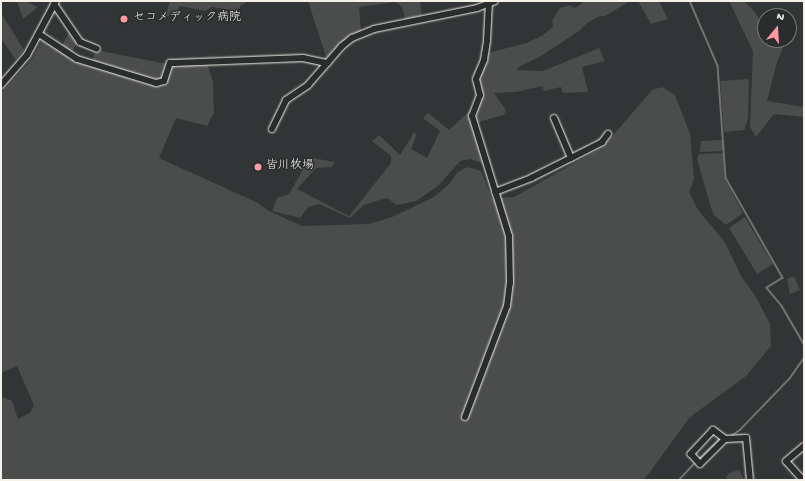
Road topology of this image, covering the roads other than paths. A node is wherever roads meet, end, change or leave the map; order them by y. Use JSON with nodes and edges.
{"nodes":[{"id":1,"x":495,"y":1,"type":"edge"},
{"id":2,"x":55,"y":3,"type":"edge"},
{"id":3,"x":489,"y":4,"type":"junction"},
{"id":4,"x":39,"y":34,"type":"junction"},
{"id":5,"x":97,"y":49,"type":"dead end"},
{"id":6,"x":327,"y":63,"type":"junction"},
{"id":7,"x":1,"y":85,"type":"edge"},
{"id":8,"x":554,"y":118,"type":"dead end"},
{"id":9,"x":272,"y":129,"type":"dead end"},
{"id":10,"x":608,"y":134,"type":"dead end"},
{"id":11,"x":571,"y":158,"type":"junction"},
{"id":12,"x":495,"y":192,"type":"junction"},
{"id":13,"x":465,"y":417,"type":"dead end"},
{"id":14,"x":725,"y":439,"type":"junction"},
{"id":15,"x":804,"y":446,"type":"edge"},
{"id":16,"x":750,"y":480,"type":"edge"},
{"id":17,"x":803,"y":480,"type":"edge"}],
"edges":[{"from":1,"to":3,"type":"street"},
{"from":2,"to":4,"type":"street"},
{"from":2,"to":5,"type":"street"},
{"from":3,"to":6,"type":"street"},
{"from":3,"to":12,"type":"street"},
{"from":4,"to":6,"type":"street"},
{"from":4,"to":7,"type":"street"},
{"from":6,"to":9,"type":"street"},
{"from":8,"to":11,"type":"street"},
{"from":10,"to":11,"type":"street"},
{"from":11,"to":12,"type":"street"},
{"from":12,"to":13,"type":"street"},
{"from":14,"to":14,"type":"street"},
{"from":14,"to":16,"type":"street"},
{"from":15,"to":17,"type":"street"}]}
